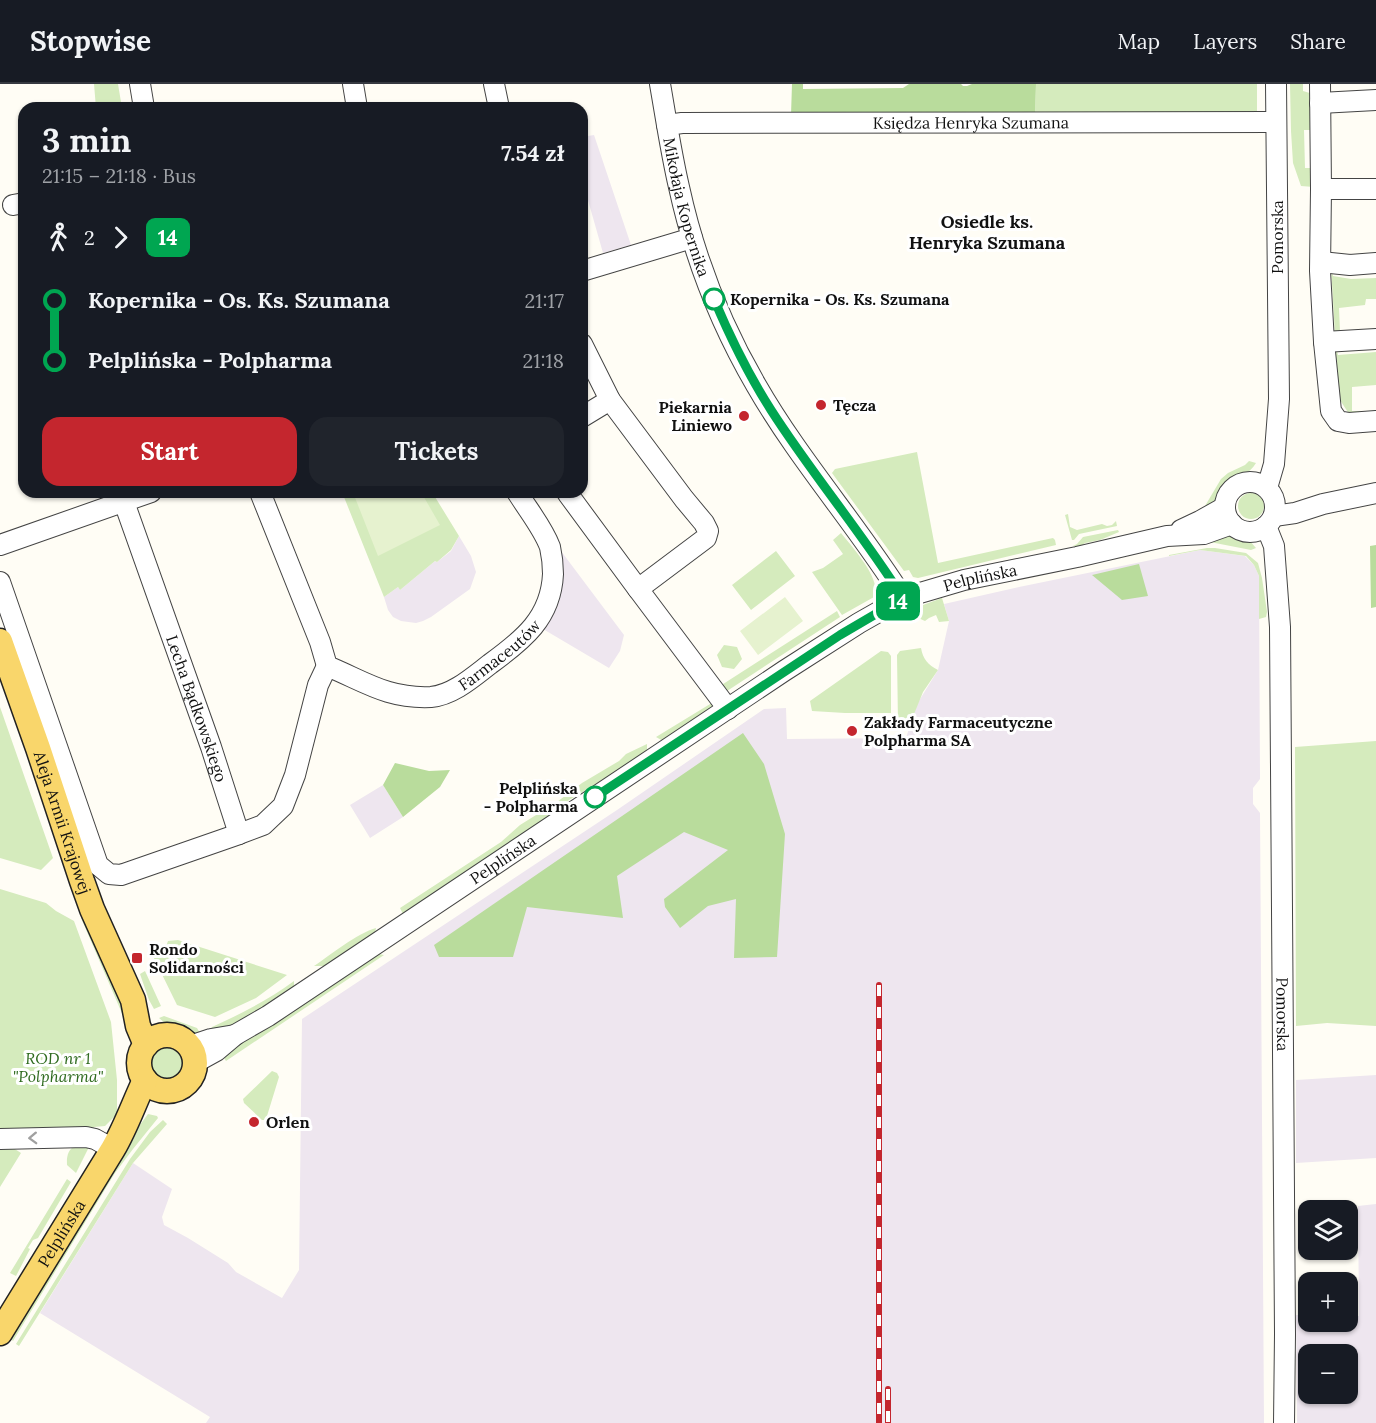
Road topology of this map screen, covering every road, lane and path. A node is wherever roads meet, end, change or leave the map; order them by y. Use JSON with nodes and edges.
{"nodes":[{"id":1,"x":140,"y":84,"type":"edge"},
{"id":2,"x":353,"y":84,"type":"edge"},
{"id":3,"x":495,"y":84,"type":"edge"},
{"id":4,"x":660,"y":84,"type":"edge"},
{"id":5,"x":1276,"y":84,"type":"edge"},
{"id":6,"x":1320,"y":94,"type":"edge"},
{"id":7,"x":1376,"y":100,"type":"edge"},
{"id":8,"x":143,"y":102,"type":"edge"},
{"id":9,"x":356,"y":102,"type":"edge"},
{"id":10,"x":498,"y":102,"type":"edge"},
{"id":11,"x":1276,"y":122,"type":"junction"},
{"id":12,"x":667,"y":125,"type":"junction"},
{"id":13,"x":1321,"y":189,"type":"junction"},
{"id":14,"x":1376,"y":189,"type":"edge"},
{"id":15,"x":692,"y":238,"type":"junction"},
{"id":16,"x":1321,"y":262,"type":"junction"},
{"id":17,"x":1376,"y":263,"type":"edge"},
{"id":18,"x":588,"y":270,"type":"edge"},
{"id":19,"x":1376,"y":339,"type":"edge"},
{"id":20,"x":1324,"y":342,"type":"junction"},
{"id":21,"x":588,"y":356,"type":"edge"},
{"id":22,"x":610,"y":400,"type":"junction"},
{"id":23,"x":588,"y":413,"type":"edge"},
{"id":24,"x":1376,"y":421,"type":"edge"},
{"id":25,"x":1376,"y":493,"type":"edge"},
{"id":26,"x":135,"y":498,"type":"edge"},
{"id":27,"x":262,"y":498,"type":"edge"},
{"id":28,"x":521,"y":498,"type":"edge"},
{"id":29,"x":571,"y":498,"type":"edge"},
{"id":30,"x":124,"y":502,"type":"junction"},
{"id":31,"x":1264,"y":507,"type":"junction"},
{"id":32,"x":1229,"y":515,"type":"junction"},
{"id":33,"x":0,"y":545,"type":"edge"},
{"id":34,"x":0,"y":582,"type":"edge"},
{"id":35,"x":638,"y":589,"type":"junction"},
{"id":36,"x":903,"y":598,"type":"junction"},
{"id":37,"x":0,"y":641,"type":"edge"},
{"id":38,"x":327,"y":666,"type":"junction"},
{"id":39,"x":728,"y":709,"type":"junction"},
{"id":40,"x":239,"y":834,"type":"junction"},
{"id":41,"x":154,"y":1040,"type":"junction"},
{"id":42,"x":193,"y":1054,"type":"junction"},
{"id":43,"x":153,"y":1086,"type":"junction"},
{"id":44,"x":0,"y":1139,"type":"edge"},
{"id":45,"x":117,"y":1142,"type":"junction"},
{"id":46,"x":0,"y":1333,"type":"edge"},
{"id":47,"x":1284,"y":1423,"type":"edge"}],
"edges":[{"from":1,"to":8,"type":"street"},
{"from":2,"to":9,"type":"street"},
{"from":3,"to":10,"type":"street"},
{"from":4,"to":12,"type":"street","name":"Mikołaja Kopernika"},
{"from":5,"to":11,"type":"street","name":"Pomorska"},
{"from":6,"to":7,"type":"street"},
{"from":6,"to":13,"type":"street"},
{"from":11,"to":12,"type":"street","name":"Księdza Henryka Szumana"},
{"from":11,"to":31,"type":"street","name":"Pomorska"},
{"from":12,"to":15,"type":"street","name":"Mikołaja Kopernika"},
{"from":13,"to":14,"type":"street"},
{"from":13,"to":16,"type":"street"},
{"from":15,"to":18,"type":"street"},
{"from":15,"to":36,"type":"street","name":"Mikołaja Kopernika"},
{"from":16,"to":17,"type":"street"},
{"from":16,"to":20,"type":"street"},
{"from":19,"to":20,"type":"street"},
{"from":20,"to":24,"type":"street"},
{"from":21,"to":22,"type":"street"},
{"from":22,"to":23,"type":"street"},
{"from":22,"to":35,"type":"street"},
{"from":25,"to":31,"type":"street"},
{"from":26,"to":30,"type":"street"},
{"from":27,"to":38,"type":"street"},
{"from":28,"to":38,"type":"street","name":"Farmaceutów"},
{"from":29,"to":35,"type":"street"},
{"from":30,"to":33,"type":"street"},
{"from":30,"to":40,"type":"street","name":"Lecha Bądkowskiego"},
{"from":31,"to":32,"type":"street"},
{"from":31,"to":32,"type":"street"},
{"from":31,"to":47,"type":"street","name":"Pomorska"},
{"from":32,"to":36,"type":"street","name":"Pelplińska"},
{"from":34,"to":40,"type":"street","name":"Aleja Armii Krajowej"},
{"from":35,"to":39,"type":"street"},
{"from":36,"to":39,"type":"street","name":"Pelplińska"},
{"from":37,"to":41,"type":"main road","name":"Aleja Armii Krajowej"},
{"from":38,"to":40,"type":"street"},
{"from":39,"to":42,"type":"street","name":"Pelplińska"},
{"from":41,"to":42,"type":"main road"},
{"from":41,"to":43,"type":"main road"},
{"from":42,"to":43,"type":"main road"},
{"from":43,"to":45,"type":"main road","name":"Pelplińska"},
{"from":45,"to":44,"type":"street","one_way":true},
{"from":45,"to":46,"type":"main road","name":"Pelplińska"}]}
